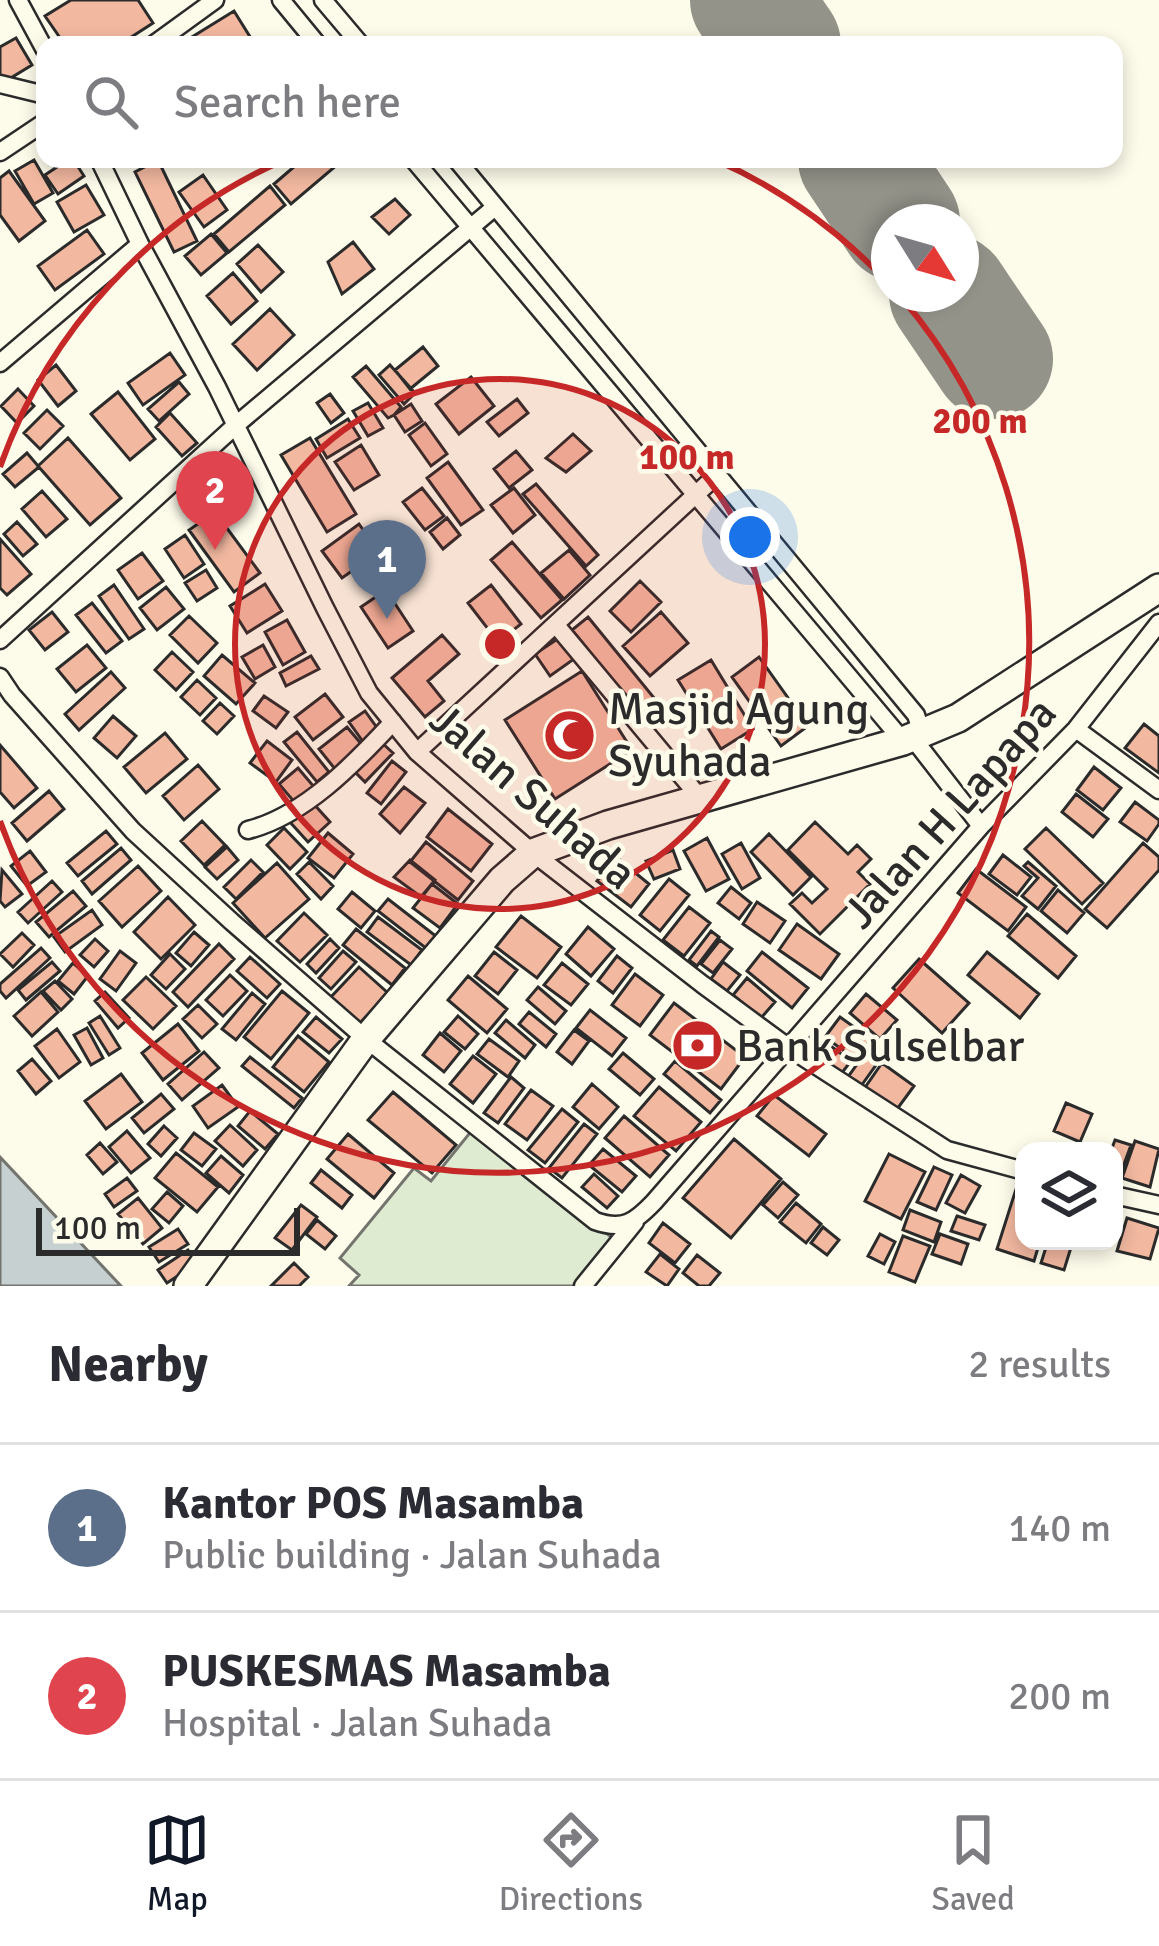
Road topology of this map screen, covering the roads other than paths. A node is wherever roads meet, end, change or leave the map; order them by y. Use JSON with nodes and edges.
{"nodes":[{"id":1,"x":18,"y":0,"type":"edge"},
{"id":2,"x":214,"y":0,"type":"edge"},
{"id":3,"x":281,"y":0,"type":"edge"},
{"id":4,"x":323,"y":0,"type":"edge"},
{"id":5,"x":37,"y":36,"type":"edge"},
{"id":6,"x":165,"y":36,"type":"edge"},
{"id":7,"x":311,"y":36,"type":"edge"},
{"id":8,"x":353,"y":36,"type":"edge"},
{"id":9,"x":0,"y":84,"type":"edge"},
{"id":10,"x":36,"y":93,"type":"edge"},
{"id":11,"x":36,"y":128,"type":"edge"},
{"id":12,"x":0,"y":152,"type":"edge"},
{"id":13,"x":104,"y":168,"type":"edge"},
{"id":14,"x":420,"y":168,"type":"edge"},
{"id":15,"x":463,"y":168,"type":"edge"},
{"id":16,"x":495,"y":207,"type":"junction"},
{"id":17,"x":471,"y":227,"type":"junction"},
{"id":18,"x":140,"y":244,"type":"junction"},
{"id":19,"x":0,"y":363,"type":"edge"},
{"id":20,"x":236,"y":425,"type":"junction"},
{"id":21,"x":718,"y":474,"type":"junction"},
{"id":22,"x":697,"y":496,"type":"junction"},
{"id":23,"x":1159,"y":588,"type":"edge"},
{"id":24,"x":1159,"y":622,"type":"edge"},
{"id":25,"x":556,"y":625,"type":"junction"},
{"id":26,"x":0,"y":640,"type":"edge"},
{"id":27,"x":0,"y":677,"type":"edge"},
{"id":28,"x":393,"y":722,"type":"junction"},
{"id":29,"x":1076,"y":729,"type":"junction"},
{"id":30,"x":912,"y":737,"type":"junction"},
{"id":31,"x":417,"y":752,"type":"junction"},
{"id":32,"x":1159,"y":790,"type":"edge"},
{"id":33,"x":701,"y":799,"type":"junction"},
{"id":34,"x":981,"y":826,"type":"junction"},
{"id":35,"x":248,"y":830,"type":"dead end"},
{"id":36,"x":533,"y":853,"type":"junction"},
{"id":37,"x":366,"y":1039,"type":"junction"},
{"id":38,"x":789,"y":1048,"type":"junction"},
{"id":39,"x":1015,"y":1169,"type":"edge"},
{"id":40,"x":1123,"y":1197,"type":"edge"},
{"id":41,"x":1159,"y":1205,"type":"edge"},
{"id":42,"x":636,"y":1220,"type":"junction"},
{"id":43,"x":195,"y":1277,"type":"edge"},
{"id":44,"x":583,"y":1286,"type":"edge"}],
"edges":[{"from":1,"to":5,"type":"street"},
{"from":2,"to":6,"type":"street"},
{"from":3,"to":7,"type":"street"},
{"from":4,"to":8,"type":"street"},
{"from":9,"to":10,"type":"street"},
{"from":11,"to":12,"type":"street"},
{"from":13,"to":18,"type":"street","name":"Jalan Suhada"},
{"from":14,"to":17,"type":"street"},
{"from":15,"to":16,"type":"street"},
{"from":16,"to":17,"type":"street"},
{"from":16,"to":21,"type":"street"},
{"from":17,"to":20,"type":"street"},
{"from":17,"to":22,"type":"street"},
{"from":18,"to":19,"type":"street"},
{"from":18,"to":20,"type":"street","name":"Jalan Suhada"},
{"from":20,"to":26,"type":"street"},
{"from":20,"to":28,"type":"street","name":"Jalan Suhada"},
{"from":21,"to":22,"type":"street"},
{"from":21,"to":30,"type":"street"},
{"from":22,"to":25,"type":"street"},
{"from":22,"to":30,"type":"street"},
{"from":23,"to":30,"type":"highway"},
{"from":24,"to":29,"type":"street","name":"Jalan H Lapapa"},
{"from":25,"to":31,"type":"street"},
{"from":25,"to":33,"type":"street"},
{"from":27,"to":37,"type":"street"},
{"from":28,"to":31,"type":"street","name":"Jalan Suhada"},
{"from":28,"to":35,"type":"street"},
{"from":29,"to":32,"type":"street"},
{"from":29,"to":34,"type":"street","name":"Jalan H Lapapa"},
{"from":30,"to":33,"type":"highway"},
{"from":30,"to":34,"type":"street"},
{"from":31,"to":36,"type":"street","name":"Jalan Suhada"},
{"from":33,"to":36,"type":"highway"},
{"from":34,"to":38,"type":"street","name":"Jalan H Lapapa"},
{"from":36,"to":37,"type":"highway"},
{"from":36,"to":38,"type":"street","name":"Jalan Suhada"},
{"from":37,"to":42,"type":"street"},
{"from":37,"to":43,"type":"highway"},
{"from":38,"to":39,"type":"street","name":"Jalan Suhada"},
{"from":38,"to":42,"type":"street","name":"Jalan H Lapapa"},
{"from":40,"to":41,"type":"street"},
{"from":42,"to":44,"type":"street","name":"Jalan H Lapapa"}]}
